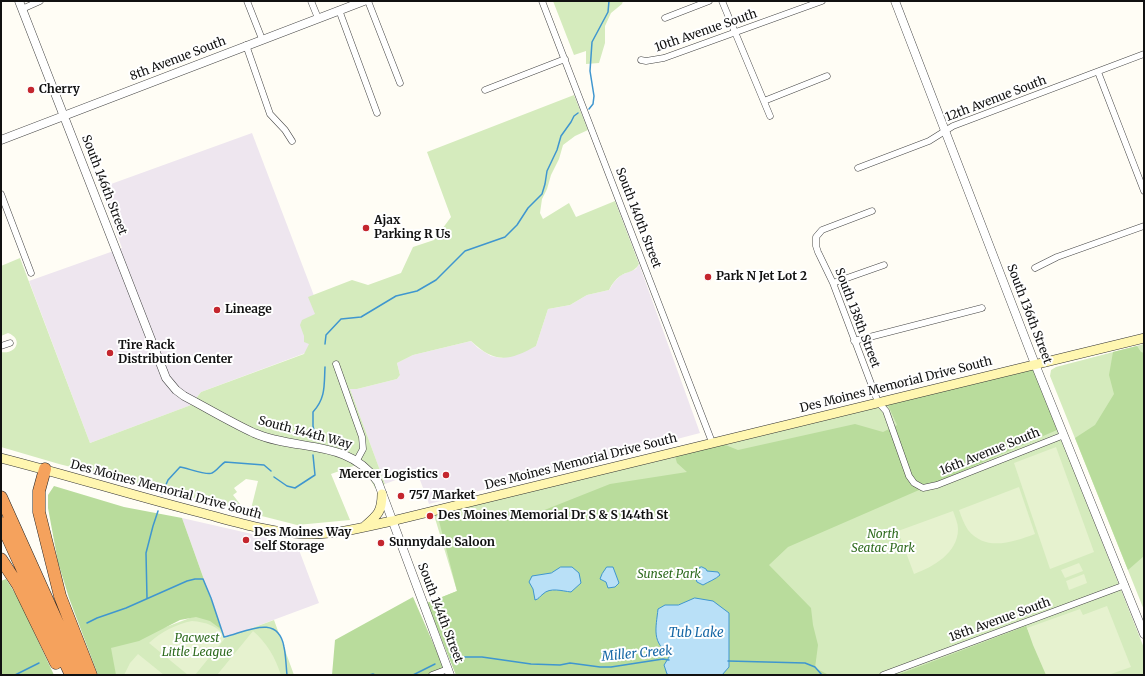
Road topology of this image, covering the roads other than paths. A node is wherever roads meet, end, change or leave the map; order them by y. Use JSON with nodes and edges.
{"nodes":[{"id":1,"x":40,"y":1,"type":"edge"},
{"id":2,"x":247,"y":1,"type":"edge"},
{"id":3,"x":311,"y":1,"type":"edge"},
{"id":4,"x":364,"y":1,"type":"edge"},
{"id":5,"x":368,"y":1,"type":"edge"},
{"id":6,"x":542,"y":1,"type":"edge"},
{"id":7,"x":709,"y":1,"type":"edge"},
{"id":8,"x":722,"y":1,"type":"edge"},
{"id":9,"x":822,"y":1,"type":"edge"},
{"id":10,"x":895,"y":1,"type":"edge"},
{"id":11,"x":807,"y":4,"type":"edge"},
{"id":12,"x":21,"y":5,"type":"edge"},
{"id":13,"x":339,"y":10,"type":"junction"},
{"id":14,"x":318,"y":18,"type":"junction"},
{"id":15,"x":665,"y":18,"type":"dead end"},
{"id":16,"x":736,"y":33,"type":"junction"},
{"id":17,"x":262,"y":39,"type":"junction"},
{"id":18,"x":246,"y":46,"type":"junction"},
{"id":19,"x":1144,"y":54,"type":"edge"},
{"id":20,"x":565,"y":59,"type":"junction"},
{"id":21,"x":641,"y":60,"type":"dead end"},
{"id":22,"x":1098,"y":72,"type":"junction"},
{"id":23,"x":827,"y":76,"type":"dead end"},
{"id":24,"x":400,"y":83,"type":"dead end"},
{"id":25,"x":485,"y":90,"type":"dead end"},
{"id":26,"x":764,"y":101,"type":"junction"},
{"id":27,"x":377,"y":113,"type":"dead end"},
{"id":28,"x":65,"y":116,"type":"junction"},
{"id":29,"x":770,"y":116,"type":"dead end"},
{"id":30,"x":945,"y":131,"type":"junction"},
{"id":31,"x":1,"y":140,"type":"edge"},
{"id":32,"x":292,"y":141,"type":"dead end"},
{"id":33,"x":858,"y":168,"type":"dead end"},
{"id":34,"x":1144,"y":191,"type":"edge"},
{"id":35,"x":1,"y":194,"type":"edge"},
{"id":36,"x":872,"y":211,"type":"dead end"},
{"id":37,"x":1144,"y":226,"type":"edge"},
{"id":38,"x":884,"y":265,"type":"dead end"},
{"id":39,"x":1035,"y":268,"type":"dead end"},
{"id":40,"x":31,"y":273,"type":"dead end"},
{"id":41,"x":833,"y":283,"type":"junction"},
{"id":42,"x":982,"y":308,"type":"dead end"},
{"id":43,"x":1144,"y":338,"type":"edge"},
{"id":44,"x":854,"y":341,"type":"junction"},
{"id":45,"x":10,"y":343,"type":"dead end"},
{"id":46,"x":1,"y":346,"type":"edge"},
{"id":47,"x":336,"y":364,"type":"dead end"},
{"id":48,"x":1035,"y":364,"type":"junction"},
{"id":49,"x":166,"y":378,"type":"joint"},
{"id":50,"x":878,"y":402,"type":"junction"},
{"id":51,"x":1064,"y":434,"type":"junction"},
{"id":52,"x":712,"y":442,"type":"junction"},
{"id":53,"x":1,"y":458,"type":"edge"},
{"id":54,"x":357,"y":460,"type":"junction"},
{"id":55,"x":45,"y":469,"type":"junction"},
{"id":56,"x":923,"y":488,"type":"joint"},
{"id":57,"x":382,"y":494,"type":"junction"},
{"id":58,"x":1,"y":497,"type":"edge"},
{"id":59,"x":392,"y":521,"type":"junction"},
{"id":60,"x":1,"y":522,"type":"edge"},
{"id":61,"x":364,"y":527,"type":"junction"},
{"id":62,"x":1,"y":559,"type":"edge"},
{"id":63,"x":1125,"y":585,"type":"junction"},
{"id":64,"x":1144,"y":634,"type":"edge"},
{"id":65,"x":449,"y":672,"type":"edge"},
{"id":66,"x":62,"y":675,"type":"edge"},
{"id":67,"x":71,"y":675,"type":"edge"},
{"id":68,"x":81,"y":675,"type":"edge"},
{"id":69,"x":91,"y":675,"type":"edge"},
{"id":70,"x":432,"y":675,"type":"edge"},
{"id":71,"x":883,"y":675,"type":"edge"}],
"edges":[{"from":1,"to":12,"type":"street"},
{"from":2,"to":17,"type":"street"},
{"from":3,"to":14,"type":"street"},
{"from":4,"to":13,"type":"street","name":"8th Avenue South"},
{"from":5,"to":24,"type":"street"},
{"from":6,"to":20,"type":"street","name":"South 140th Street"},
{"from":7,"to":15,"type":"street"},
{"from":8,"to":16,"type":"street"},
{"from":9,"to":11,"type":"street","name":"10th Avenue South"},
{"from":10,"to":30,"type":"street","name":"South 136th Street"},
{"from":11,"to":16,"type":"street","name":"10th Avenue South"},
{"from":12,"to":28,"type":"street","name":"South 146th Street"},
{"from":13,"to":14,"type":"street","name":"8th Avenue South"},
{"from":13,"to":27,"type":"street"},
{"from":14,"to":17,"type":"street","name":"8th Avenue South"},
{"from":16,"to":21,"type":"street","name":"10th Avenue South"},
{"from":16,"to":26,"type":"street"},
{"from":17,"to":18,"type":"street","name":"8th Avenue South"},
{"from":18,"to":28,"type":"street","name":"8th Avenue South"},
{"from":18,"to":32,"type":"street"},
{"from":19,"to":22,"type":"street","name":"12th Avenue South"},
{"from":20,"to":25,"type":"street"},
{"from":20,"to":52,"type":"street","name":"South 140th Street"},
{"from":22,"to":30,"type":"street","name":"12th Avenue South"},
{"from":22,"to":34,"type":"street"},
{"from":23,"to":26,"type":"street"},
{"from":26,"to":29,"type":"street"},
{"from":28,"to":31,"type":"street","name":"8th Avenue South"},
{"from":28,"to":49,"type":"street","name":"South 146th Street"},
{"from":30,"to":33,"type":"street","name":"12th Avenue South"},
{"from":30,"to":48,"type":"street","name":"South 136th Street"},
{"from":35,"to":40,"type":"street"},
{"from":36,"to":41,"type":"street","name":"South 138th Street"},
{"from":37,"to":39,"type":"street"},
{"from":38,"to":41,"type":"street"},
{"from":41,"to":44,"type":"street","name":"South 138th Street"},
{"from":42,"to":44,"type":"street"},
{"from":43,"to":48,"type":"main road","name":"Des Moines Memorial Drive South"},
{"from":44,"to":50,"type":"street","name":"South 138th Street"},
{"from":45,"to":46,"type":"street"},
{"from":47,"to":54,"type":"street"},
{"from":48,"to":50,"type":"main road","name":"Des Moines Memorial Drive South"},
{"from":48,"to":51,"type":"street","name":"South 136th Street"},
{"from":49,"to":54,"type":"street","name":"South 144th Way"},
{"from":50,"to":52,"type":"main road","name":"Des Moines Memorial Drive South"},
{"from":50,"to":56,"type":"street","name":"South 138th Street"},
{"from":51,"to":56,"type":"street","name":"16th Avenue South"},
{"from":51,"to":63,"type":"street","name":"South 136th Street"},
{"from":52,"to":59,"type":"main road","name":"Des Moines Memorial Drive South"},
{"from":53,"to":55,"type":"main road","name":"Des Moines Memorial Drive South"},
{"from":54,"to":57,"type":"street","name":"South 144th Street"},
{"from":55,"to":61,"type":"main road","name":"Des Moines Memorial Drive South"},
{"from":55,"to":69,"type":"highway"},
{"from":57,"to":59,"type":"street","name":"South 144th Street"},
{"from":57,"to":61,"type":"main road"},
{"from":58,"to":68,"type":"highway"},
{"from":59,"to":61,"type":"main road","name":"Des Moines Memorial Drive South"},
{"from":59,"to":65,"type":"street","name":"South 144th Street"},
{"from":60,"to":67,"type":"highway"},
{"from":62,"to":66,"type":"highway"},
{"from":63,"to":64,"type":"street","name":"South 136th Street"},
{"from":63,"to":71,"type":"street","name":"18th Avenue South"},
{"from":65,"to":70,"type":"street"}]}
